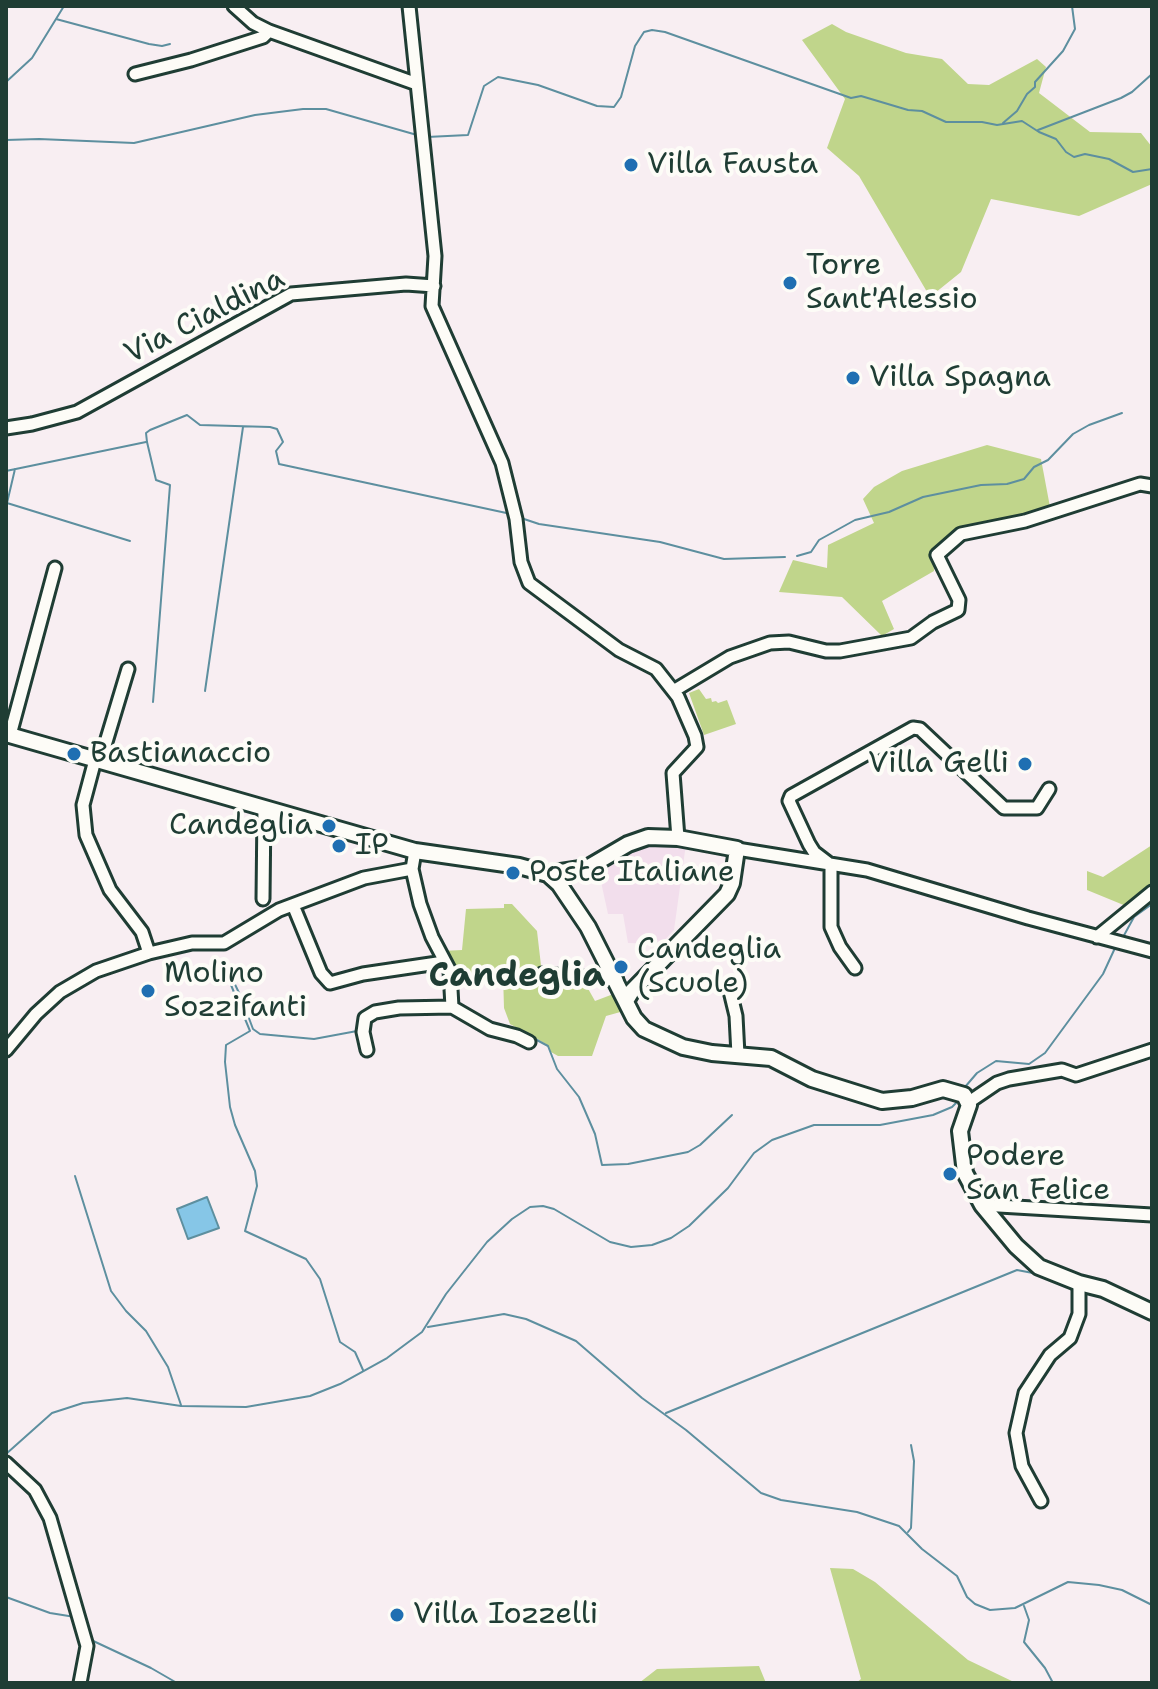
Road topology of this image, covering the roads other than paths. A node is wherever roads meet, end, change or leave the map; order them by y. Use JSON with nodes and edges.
{"nodes":[{"id":1,"x":234,"y":6,"type":"edge"},
{"id":2,"x":409,"y":6,"type":"edge"},
{"id":3,"x":269,"y":31,"type":"junction"},
{"id":4,"x":135,"y":74,"type":"dead end"},
{"id":5,"x":417,"y":84,"type":"junction"},
{"id":6,"x":434,"y":286,"type":"junction"},
{"id":7,"x":6,"y":428,"type":"edge"},
{"id":8,"x":1152,"y":486,"type":"edge"},
{"id":9,"x":55,"y":568,"type":"dead end"},
{"id":10,"x":128,"y":669,"type":"dead end"},
{"id":11,"x":675,"y":690,"type":"junction"},
{"id":12,"x":8,"y":735,"type":"edge"},
{"id":13,"x":97,"y":761,"type":"junction"},
{"id":14,"x":1049,"y":789,"type":"dead end"},
{"id":15,"x":264,"y":808,"type":"junction"},
{"id":16,"x":678,"y":838,"type":"junction"},
{"id":17,"x":737,"y":849,"type":"junction"},
{"id":18,"x":415,"y":851,"type":"junction"},
{"id":19,"x":831,"y":865,"type":"junction"},
{"id":20,"x":412,"y":869,"type":"junction"},
{"id":21,"x":548,"y":874,"type":"junction"},
{"id":22,"x":1152,"y":892,"type":"edge"},
{"id":23,"x":263,"y":899,"type":"dead end"},
{"id":24,"x":293,"y":905,"type":"junction"},
{"id":25,"x":1097,"y":937,"type":"junction"},
{"id":26,"x":1152,"y":951,"type":"edge"},
{"id":27,"x":149,"y":953,"type":"junction"},
{"id":28,"x":444,"y":962,"type":"junction"},
{"id":29,"x":855,"y":968,"type":"dead end"},
{"id":30,"x":542,"y":974,"type":"dead end"},
{"id":31,"x":729,"y":987,"type":"dead end"},
{"id":32,"x":624,"y":990,"type":"junction"},
{"id":33,"x":452,"y":1007,"type":"junction"},
{"id":34,"x":529,"y":1042,"type":"dead end"},
{"id":35,"x":6,"y":1050,"type":"edge"},
{"id":36,"x":367,"y":1050,"type":"dead end"},
{"id":37,"x":1152,"y":1050,"type":"edge"},
{"id":38,"x":738,"y":1055,"type":"junction"},
{"id":39,"x":963,"y":1096,"type":"junction"},
{"id":40,"x":982,"y":1205,"type":"junction"},
{"id":41,"x":1152,"y":1215,"type":"edge"},
{"id":42,"x":1079,"y":1283,"type":"junction"},
{"id":43,"x":1152,"y":1312,"type":"edge"},
{"id":44,"x":7,"y":1464,"type":"edge"},
{"id":45,"x":1041,"y":1501,"type":"dead end"},
{"id":46,"x":80,"y":1683,"type":"edge"}],
"edges":[{"from":1,"to":3,"type":"street"},
{"from":2,"to":5,"type":"street"},
{"from":3,"to":4,"type":"street"},
{"from":3,"to":5,"type":"street"},
{"from":5,"to":6,"type":"street"},
{"from":6,"to":7,"type":"street","name":"Via Cialdina"},
{"from":6,"to":11,"type":"street"},
{"from":8,"to":11,"type":"street"},
{"from":9,"to":12,"type":"street"},
{"from":10,"to":13,"type":"street"},
{"from":11,"to":16,"type":"street"},
{"from":12,"to":13,"type":"main road"},
{"from":13,"to":15,"type":"main road"},
{"from":13,"to":27,"type":"street"},
{"from":14,"to":19,"type":"street"},
{"from":15,"to":18,"type":"main road"},
{"from":15,"to":23,"type":"street"},
{"from":16,"to":17,"type":"main road"},
{"from":16,"to":21,"type":"main road"},
{"from":17,"to":19,"type":"street"},
{"from":17,"to":32,"type":"main road"},
{"from":18,"to":20,"type":"street"},
{"from":18,"to":21,"type":"main road"},
{"from":19,"to":25,"type":"street"},
{"from":19,"to":29,"type":"street"},
{"from":20,"to":24,"type":"street"},
{"from":20,"to":28,"type":"street"},
{"from":21,"to":32,"type":"main road"},
{"from":22,"to":25,"type":"street"},
{"from":24,"to":27,"type":"street"},
{"from":24,"to":28,"type":"street"},
{"from":25,"to":26,"type":"street"},
{"from":27,"to":35,"type":"street"},
{"from":28,"to":33,"type":"street"},
{"from":30,"to":32,"type":"street"},
{"from":31,"to":38,"type":"street"},
{"from":32,"to":38,"type":"main road"},
{"from":33,"to":34,"type":"street"},
{"from":33,"to":36,"type":"street"},
{"from":37,"to":39,"type":"street"},
{"from":38,"to":39,"type":"main road"},
{"from":39,"to":40,"type":"main road"},
{"from":40,"to":41,"type":"street"},
{"from":40,"to":42,"type":"main road"},
{"from":42,"to":43,"type":"main road"},
{"from":42,"to":45,"type":"street"},
{"from":44,"to":46,"type":"street"}]}
